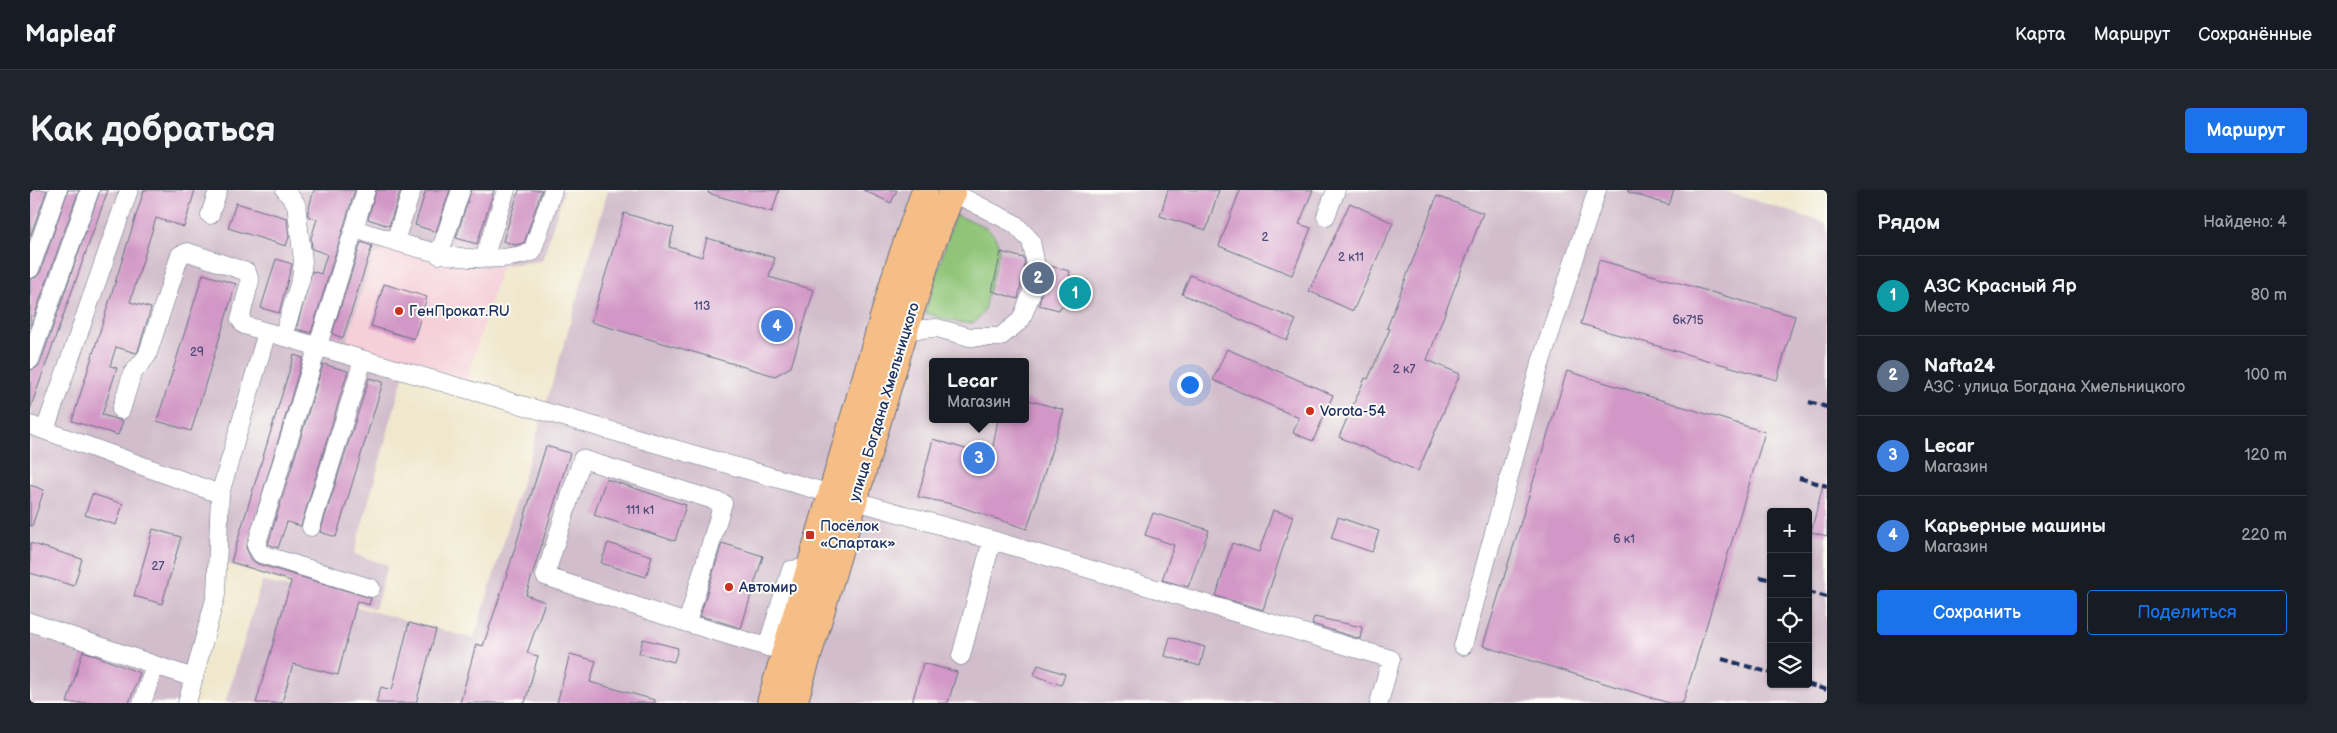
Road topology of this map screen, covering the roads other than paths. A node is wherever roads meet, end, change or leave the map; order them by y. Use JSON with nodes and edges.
{"nodes":[{"id":1,"x":58,"y":190,"type":"edge"},
{"id":2,"x":90,"y":190,"type":"edge"},
{"id":3,"x":129,"y":190,"type":"edge"},
{"id":4,"x":218,"y":190,"type":"edge"},
{"id":5,"x":285,"y":190,"type":"edge"},
{"id":6,"x":366,"y":190,"type":"edge"},
{"id":7,"x":412,"y":190,"type":"edge"},
{"id":8,"x":460,"y":190,"type":"edge"},
{"id":9,"x":506,"y":190,"type":"edge"},
{"id":10,"x":552,"y":190,"type":"edge"},
{"id":11,"x":925,"y":190,"type":"edge"},
{"id":12,"x":1336,"y":190,"type":"edge"},
{"id":13,"x":1597,"y":190,"type":"edge"},
{"id":14,"x":952,"y":191,"type":"edge"},
{"id":15,"x":210,"y":215,"type":"dead end"},
{"id":16,"x":1326,"y":216,"type":"dead end"},
{"id":17,"x":354,"y":228,"type":"junction"},
{"id":18,"x":395,"y":241,"type":"junction"},
{"id":19,"x":487,"y":249,"type":"dead end"},
{"id":20,"x":440,"y":255,"type":"junction"},
{"id":21,"x":30,"y":269,"type":"edge"},
{"id":22,"x":896,"y":270,"type":"junction"},
{"id":23,"x":922,"y":276,"type":"junction"},
{"id":24,"x":905,"y":330,"type":"junction"},
{"id":25,"x":275,"y":334,"type":"junction"},
{"id":26,"x":317,"y":346,"type":"junction"},
{"id":27,"x":30,"y":360,"type":"edge"},
{"id":28,"x":363,"y":360,"type":"junction"},
{"id":29,"x":121,"y":410,"type":"dead end"},
{"id":30,"x":38,"y":427,"type":"edge"},
{"id":31,"x":220,"y":494,"type":"junction"},
{"id":32,"x":842,"y":498,"type":"junction"},
{"id":33,"x":311,"y":527,"type":"dead end"},
{"id":34,"x":992,"y":540,"type":"junction"},
{"id":35,"x":371,"y":588,"type":"dead end"},
{"id":36,"x":30,"y":622,"type":"edge"},
{"id":37,"x":687,"y":623,"type":"junction"},
{"id":38,"x":1463,"y":646,"type":"dead end"},
{"id":39,"x":776,"y":648,"type":"junction"},
{"id":40,"x":961,"y":656,"type":"dead end"},
{"id":41,"x":155,"y":665,"type":"junction"},
{"id":42,"x":194,"y":678,"type":"junction"},
{"id":43,"x":142,"y":703,"type":"edge"},
{"id":44,"x":187,"y":703,"type":"edge"},
{"id":45,"x":770,"y":703,"type":"edge"},
{"id":46,"x":794,"y":703,"type":"edge"},
{"id":47,"x":1380,"y":703,"type":"edge"}],
"edges":[{"from":1,"to":21,"type":"street"},
{"from":2,"to":27,"type":"street"},
{"from":3,"to":30,"type":"street"},
{"from":4,"to":15,"type":"street"},
{"from":5,"to":25,"type":"street"},
{"from":6,"to":17,"type":"street"},
{"from":7,"to":18,"type":"street"},
{"from":8,"to":20,"type":"street"},
{"from":9,"to":19,"type":"street"},
{"from":10,"to":20,"type":"street"},
{"from":11,"to":22,"type":"highway","name":"улица Богдана Хмельницкого"},
{"from":12,"to":16,"type":"street"},
{"from":13,"to":38,"type":"street"},
{"from":14,"to":23,"type":"highway","name":"улица Богдана Хмельницкого"},
{"from":14,"to":24,"type":"street"},
{"from":17,"to":18,"type":"street"},
{"from":17,"to":26,"type":"street"},
{"from":18,"to":20,"type":"street"},
{"from":22,"to":23,"type":"highway"},
{"from":22,"to":32,"type":"highway","name":"улица Богдана Хмельницкого"},
{"from":23,"to":24,"type":"highway","name":"улица Богдана Хмельницкого"},
{"from":24,"to":32,"type":"highway","name":"улица Богдана Хмельницкого"},
{"from":25,"to":26,"type":"street"},
{"from":25,"to":29,"type":"street"},
{"from":25,"to":31,"type":"street"},
{"from":26,"to":28,"type":"street"},
{"from":26,"to":35,"type":"street"},
{"from":28,"to":32,"type":"street"},
{"from":28,"to":33,"type":"street"},
{"from":30,"to":31,"type":"street"},
{"from":31,"to":42,"type":"street"},
{"from":32,"to":34,"type":"street"},
{"from":32,"to":39,"type":"highway","name":"улица Богдана Хмельницкого"},
{"from":32,"to":46,"type":"highway","name":"улица Богдана Хмельницкого"},
{"from":34,"to":40,"type":"street"},
{"from":34,"to":47,"type":"street"},
{"from":36,"to":41,"type":"street"},
{"from":37,"to":37,"type":"street"},
{"from":37,"to":39,"type":"street"},
{"from":39,"to":45,"type":"highway","name":"улица Богдана Хмельницкого"},
{"from":41,"to":42,"type":"street"},
{"from":41,"to":43,"type":"street"},
{"from":42,"to":44,"type":"street"}]}
